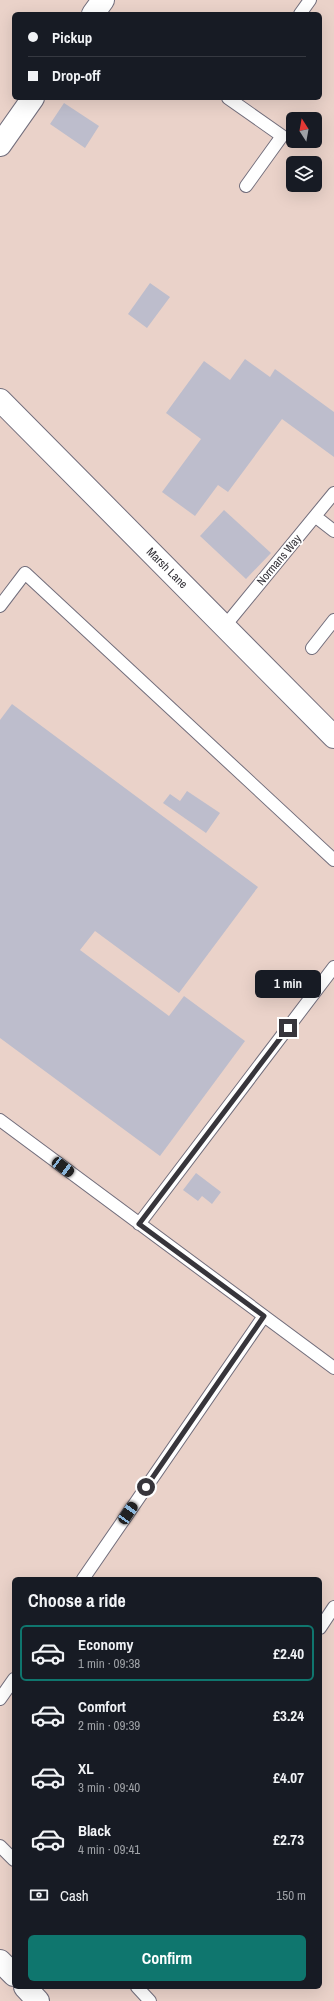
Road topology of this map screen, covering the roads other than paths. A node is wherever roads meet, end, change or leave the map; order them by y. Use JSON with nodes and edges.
{"nodes":[{"id":1,"x":310,"y":0,"type":"edge"},
{"id":2,"x":301,"y":12,"type":"edge"},
{"id":3,"x":32,"y":100,"type":"edge"},
{"id":4,"x":235,"y":100,"type":"edge"},
{"id":5,"x":0,"y":145,"type":"edge"},
{"id":6,"x":246,"y":186,"type":"dead end"},
{"id":7,"x":0,"y":400,"type":"edge"},
{"id":8,"x":334,"y":493,"type":"edge"},
{"id":9,"x":316,"y":517,"type":"junction"},
{"id":10,"x":334,"y":531,"type":"edge"},
{"id":11,"x":0,"y":606,"type":"edge"},
{"id":12,"x":334,"y":620,"type":"edge"},
{"id":13,"x":224,"y":626,"type":"junction"},
{"id":14,"x":312,"y":648,"type":"dead end"},
{"id":15,"x":334,"y":737,"type":"edge"},
{"id":16,"x":334,"y":860,"type":"edge"},
{"id":17,"x":334,"y":967,"type":"edge"},
{"id":18,"x":0,"y":1120,"type":"edge"},
{"id":19,"x":139,"y":1224,"type":"junction"},
{"id":20,"x":264,"y":1316,"type":"junction"},
{"id":21,"x":334,"y":1368,"type":"edge"},
{"id":22,"x":84,"y":1577,"type":"edge"},
{"id":23,"x":334,"y":1607,"type":"edge"},
{"id":24,"x":322,"y":1625,"type":"edge"},
{"id":25,"x":12,"y":1682,"type":"edge"},
{"id":26,"x":0,"y":1699,"type":"edge"},
{"id":27,"x":0,"y":1846,"type":"edge"},
{"id":28,"x":12,"y":1858,"type":"edge"},
{"id":29,"x":0,"y":1961,"type":"edge"},
{"id":30,"x":12,"y":1973,"type":"edge"},
{"id":31,"x":27,"y":1989,"type":"edge"},
{"id":32,"x":140,"y":1989,"type":"edge"},
{"id":33,"x":38,"y":2001,"type":"edge"},
{"id":34,"x":150,"y":2001,"type":"edge"}],
"edges":[{"from":1,"to":2,"type":"lane"},
{"from":3,"to":5,"type":"street"},
{"from":4,"to":6,"type":"lane"},
{"from":7,"to":13,"type":"street","name":"Marsh Lane"},
{"from":8,"to":9,"type":"lane","name":"Normans Way"},
{"from":9,"to":10,"type":"lane"},
{"from":9,"to":13,"type":"lane","name":"Normans Way"},
{"from":11,"to":16,"type":"lane"},
{"from":12,"to":14,"type":"lane"},
{"from":13,"to":15,"type":"street","name":"Marsh Lane"},
{"from":17,"to":19,"type":"lane"},
{"from":18,"to":19,"type":"lane"},
{"from":19,"to":20,"type":"lane"},
{"from":20,"to":21,"type":"lane"},
{"from":20,"to":22,"type":"lane"},
{"from":23,"to":24,"type":"lane"},
{"from":25,"to":26,"type":"lane"},
{"from":27,"to":28,"type":"lane"},
{"from":29,"to":30,"type":"street"},
{"from":31,"to":33,"type":"street"},
{"from":32,"to":34,"type":"lane"}]}
